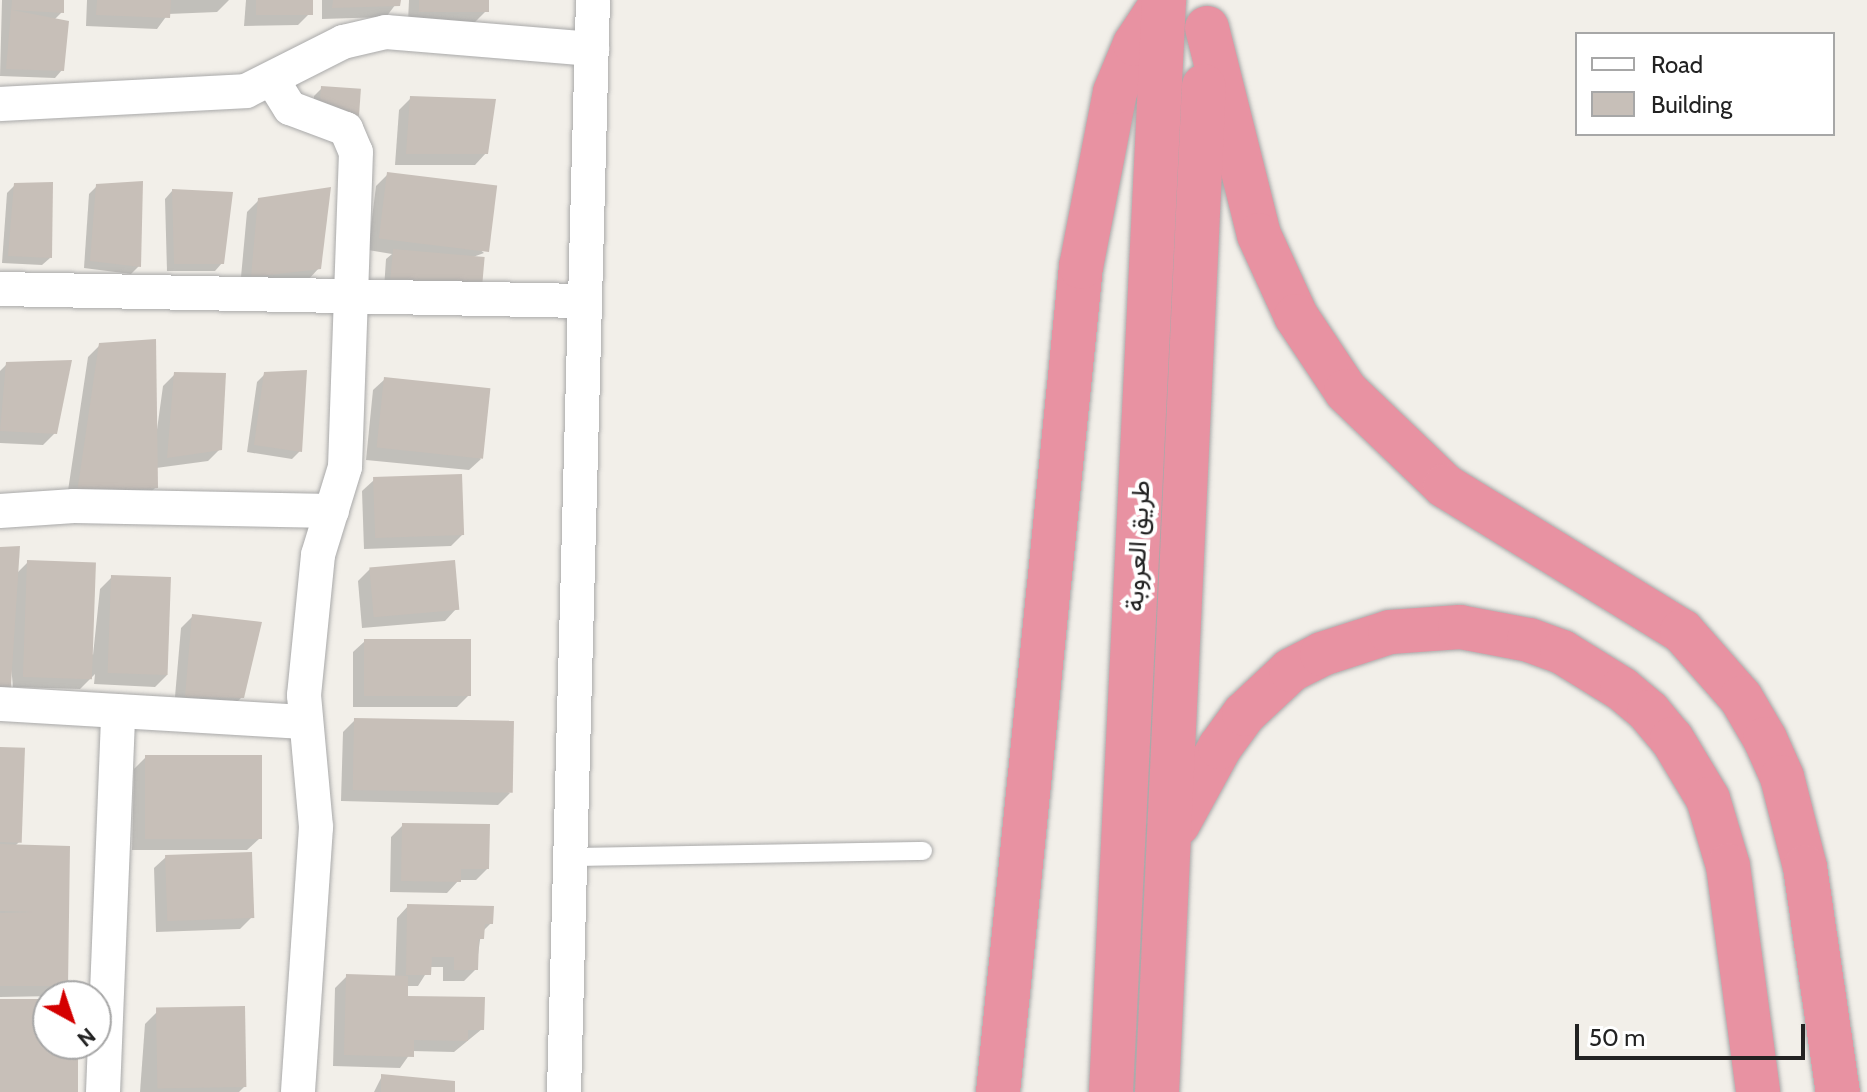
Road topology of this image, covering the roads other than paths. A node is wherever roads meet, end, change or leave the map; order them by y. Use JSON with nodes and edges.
{"nodes":[{"id":1,"x":593,"y":0,"type":"edge"},
{"id":2,"x":1164,"y":0,"type":"edge"},
{"id":3,"x":1207,"y":14,"type":"edge"},
{"id":4,"x":592,"y":49,"type":"junction"},
{"id":5,"x":273,"y":81,"type":"junction"},
{"id":6,"x":0,"y":104,"type":"edge"},
{"id":7,"x":0,"y":289,"type":"edge"},
{"id":8,"x":352,"y":296,"type":"junction"},
{"id":9,"x":585,"y":301,"type":"junction"},
{"id":10,"x":0,"y":511,"type":"edge"},
{"id":11,"x":332,"y":511,"type":"junction"},
{"id":12,"x":0,"y":704,"type":"edge"},
{"id":13,"x":118,"y":711,"type":"junction"},
{"id":14,"x":303,"y":722,"type":"junction"},
{"id":15,"x":1172,"y":837,"type":"junction"},
{"id":16,"x":923,"y":851,"type":"dead end"},
{"id":17,"x":571,"y":857,"type":"junction"},
{"id":18,"x":103,"y":1092,"type":"edge"},
{"id":19,"x":298,"y":1092,"type":"edge"},
{"id":20,"x":564,"y":1092,"type":"edge"},
{"id":21,"x":998,"y":1092,"type":"edge"},
{"id":22,"x":1111,"y":1092,"type":"edge"},
{"id":23,"x":1157,"y":1092,"type":"edge"},
{"id":24,"x":1758,"y":1092,"type":"edge"},
{"id":25,"x":1838,"y":1092,"type":"edge"}],
"edges":[{"from":1,"to":4,"type":"street"},
{"from":2,"to":21,"type":"highway"},
{"from":2,"to":22,"type":"highway","name":"طريق العروبة"},
{"from":3,"to":15,"type":"highway","name":"طريق العروبة"},
{"from":3,"to":25,"type":"highway"},
{"from":4,"to":5,"type":"street"},
{"from":4,"to":9,"type":"street"},
{"from":5,"to":6,"type":"street"},
{"from":5,"to":8,"type":"street"},
{"from":7,"to":8,"type":"street"},
{"from":8,"to":9,"type":"street"},
{"from":8,"to":11,"type":"street"},
{"from":9,"to":17,"type":"street"},
{"from":10,"to":11,"type":"street"},
{"from":11,"to":14,"type":"street"},
{"from":12,"to":13,"type":"street"},
{"from":13,"to":14,"type":"street"},
{"from":13,"to":18,"type":"street"},
{"from":14,"to":19,"type":"street"},
{"from":15,"to":23,"type":"highway","name":"طريق العروبة"},
{"from":15,"to":24,"type":"highway"},
{"from":16,"to":17,"type":"lane"},
{"from":17,"to":20,"type":"street"}]}
